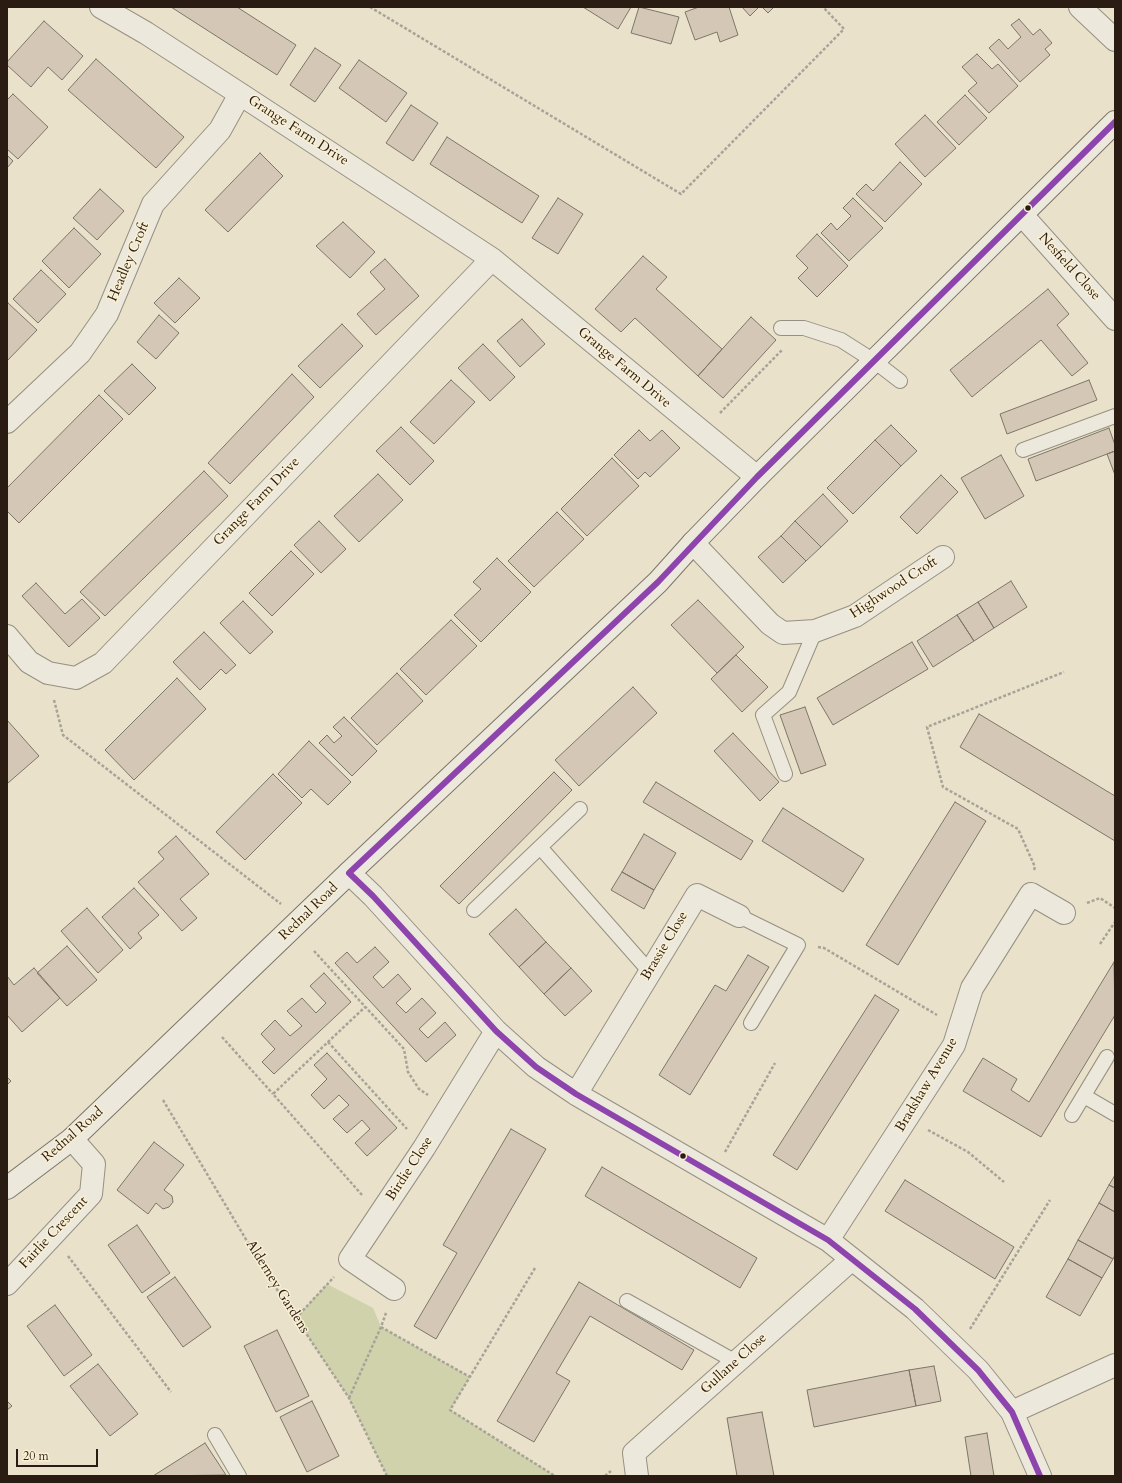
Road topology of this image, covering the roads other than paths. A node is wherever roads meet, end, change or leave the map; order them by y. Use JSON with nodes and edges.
{"nodes":[{"id":1,"x":101,"y":7,"type":"edge"},
{"id":2,"x":1080,"y":7,"type":"edge"},
{"id":3,"x":1115,"y":40,"type":"edge"},
{"id":4,"x":240,"y":94,"type":"junction"},
{"id":5,"x":1115,"y":122,"type":"edge"},
{"id":6,"x":1022,"y":215,"type":"junction"},
{"id":7,"x":492,"y":259,"type":"junction"},
{"id":8,"x":1115,"y":319,"type":"edge"},
{"id":9,"x":781,"y":328,"type":"dead end"},
{"id":10,"x":874,"y":362,"type":"junction"},
{"id":11,"x":900,"y":381,"type":"dead end"},
{"id":12,"x":1115,"y":416,"type":"edge"},
{"id":13,"x":7,"y":422,"type":"edge"},
{"id":14,"x":1023,"y":450,"type":"dead end"},
{"id":15,"x":757,"y":478,"type":"junction"},
{"id":16,"x":693,"y":543,"type":"junction"},
{"id":17,"x":943,"y":557,"type":"dead end"},
{"id":18,"x":815,"y":631,"type":"junction"},
{"id":19,"x":7,"y":636,"type":"edge"},
{"id":20,"x":785,"y":774,"type":"dead end"},
{"id":21,"x":580,"y":809,"type":"dead end"},
{"id":22,"x":540,"y":847,"type":"junction"},
{"id":23,"x":349,"y":873,"type":"junction"},
{"id":24,"x":474,"y":910,"type":"dead end"},
{"id":25,"x":1064,"y":913,"type":"dead end"},
{"id":26,"x":739,"y":916,"type":"joint"},
{"id":27,"x":650,"y":972,"type":"junction"},
{"id":28,"x":751,"y":1023,"type":"dead end"},
{"id":29,"x":496,"y":1031,"type":"junction"},
{"id":30,"x":1108,"y":1057,"type":"dead end"},
{"id":31,"x":576,"y":1094,"type":"junction"},
{"id":32,"x":1084,"y":1096,"type":"junction"},
{"id":33,"x":1115,"y":1114,"type":"edge"},
{"id":34,"x":1072,"y":1115,"type":"dead end"},
{"id":35,"x":72,"y":1139,"type":"junction"},
{"id":36,"x":7,"y":1188,"type":"edge"},
{"id":37,"x":828,"y":1240,"type":"junction"},
{"id":38,"x":852,"y":1259,"type":"junction"},
{"id":39,"x":7,"y":1284,"type":"edge"},
{"id":40,"x":394,"y":1289,"type":"road end"},
{"id":41,"x":627,"y":1301,"type":"dead end"},
{"id":42,"x":736,"y":1362,"type":"junction"},
{"id":43,"x":1115,"y":1365,"type":"edge"},
{"id":44,"x":1012,"y":1412,"type":"junction"},
{"id":45,"x":215,"y":1435,"type":"dead end"},
{"id":46,"x":239,"y":1476,"type":"edge"},
{"id":47,"x":637,"y":1476,"type":"edge"},
{"id":48,"x":1040,"y":1476,"type":"edge"}],
"edges":[{"from":1,"to":4,"type":"street","name":"Grange Farm Drive"},
{"from":2,"to":3,"type":"street"},
{"from":4,"to":7,"type":"street","name":"Grange Farm Drive"},
{"from":4,"to":13,"type":"street","name":"Headley Croft"},
{"from":5,"to":6,"type":"street","name":"Rednal Road"},
{"from":6,"to":8,"type":"street","name":"Nesfield Close"},
{"from":6,"to":10,"type":"street","name":"Rednal Road"},
{"from":7,"to":15,"type":"street","name":"Grange Farm Drive"},
{"from":7,"to":19,"type":"street","name":"Grange Farm Drive"},
{"from":9,"to":10,"type":"lane"},
{"from":10,"to":11,"type":"lane"},
{"from":10,"to":15,"type":"street","name":"Rednal Road"},
{"from":12,"to":14,"type":"lane"},
{"from":15,"to":16,"type":"street","name":"Rednal Road"},
{"from":16,"to":18,"type":"street","name":"Highwood Croft"},
{"from":16,"to":23,"type":"street","name":"Rednal Road"},
{"from":17,"to":18,"type":"street","name":"Highwood Croft"},
{"from":18,"to":20,"type":"lane"},
{"from":21,"to":22,"type":"lane"},
{"from":22,"to":24,"type":"lane"},
{"from":22,"to":27,"type":"lane"},
{"from":23,"to":29,"type":"street"},
{"from":23,"to":35,"type":"street","name":"Rednal Road"},
{"from":25,"to":37,"type":"street","name":"Bradshaw Avenue"},
{"from":26,"to":27,"type":"street","name":"Brassie Close"},
{"from":26,"to":28,"type":"lane","name":"Brassie Close"},
{"from":27,"to":31,"type":"street","name":"Brassie Close"},
{"from":29,"to":31,"type":"street"},
{"from":29,"to":40,"type":"street","name":"Birdie Close"},
{"from":30,"to":32,"type":"lane"},
{"from":31,"to":37,"type":"street"},
{"from":32,"to":33,"type":"lane"},
{"from":32,"to":34,"type":"lane"},
{"from":35,"to":36,"type":"street","name":"Rednal Road"},
{"from":35,"to":39,"type":"street","name":"Fairlie Crescent"},
{"from":37,"to":38,"type":"street"},
{"from":38,"to":42,"type":"street","name":"Gullane Close"},
{"from":38,"to":44,"type":"street"},
{"from":41,"to":42,"type":"lane"},
{"from":42,"to":47,"type":"street","name":"Gullane Close"},
{"from":43,"to":44,"type":"street"},
{"from":44,"to":48,"type":"street"},
{"from":45,"to":46,"type":"lane"}]}
